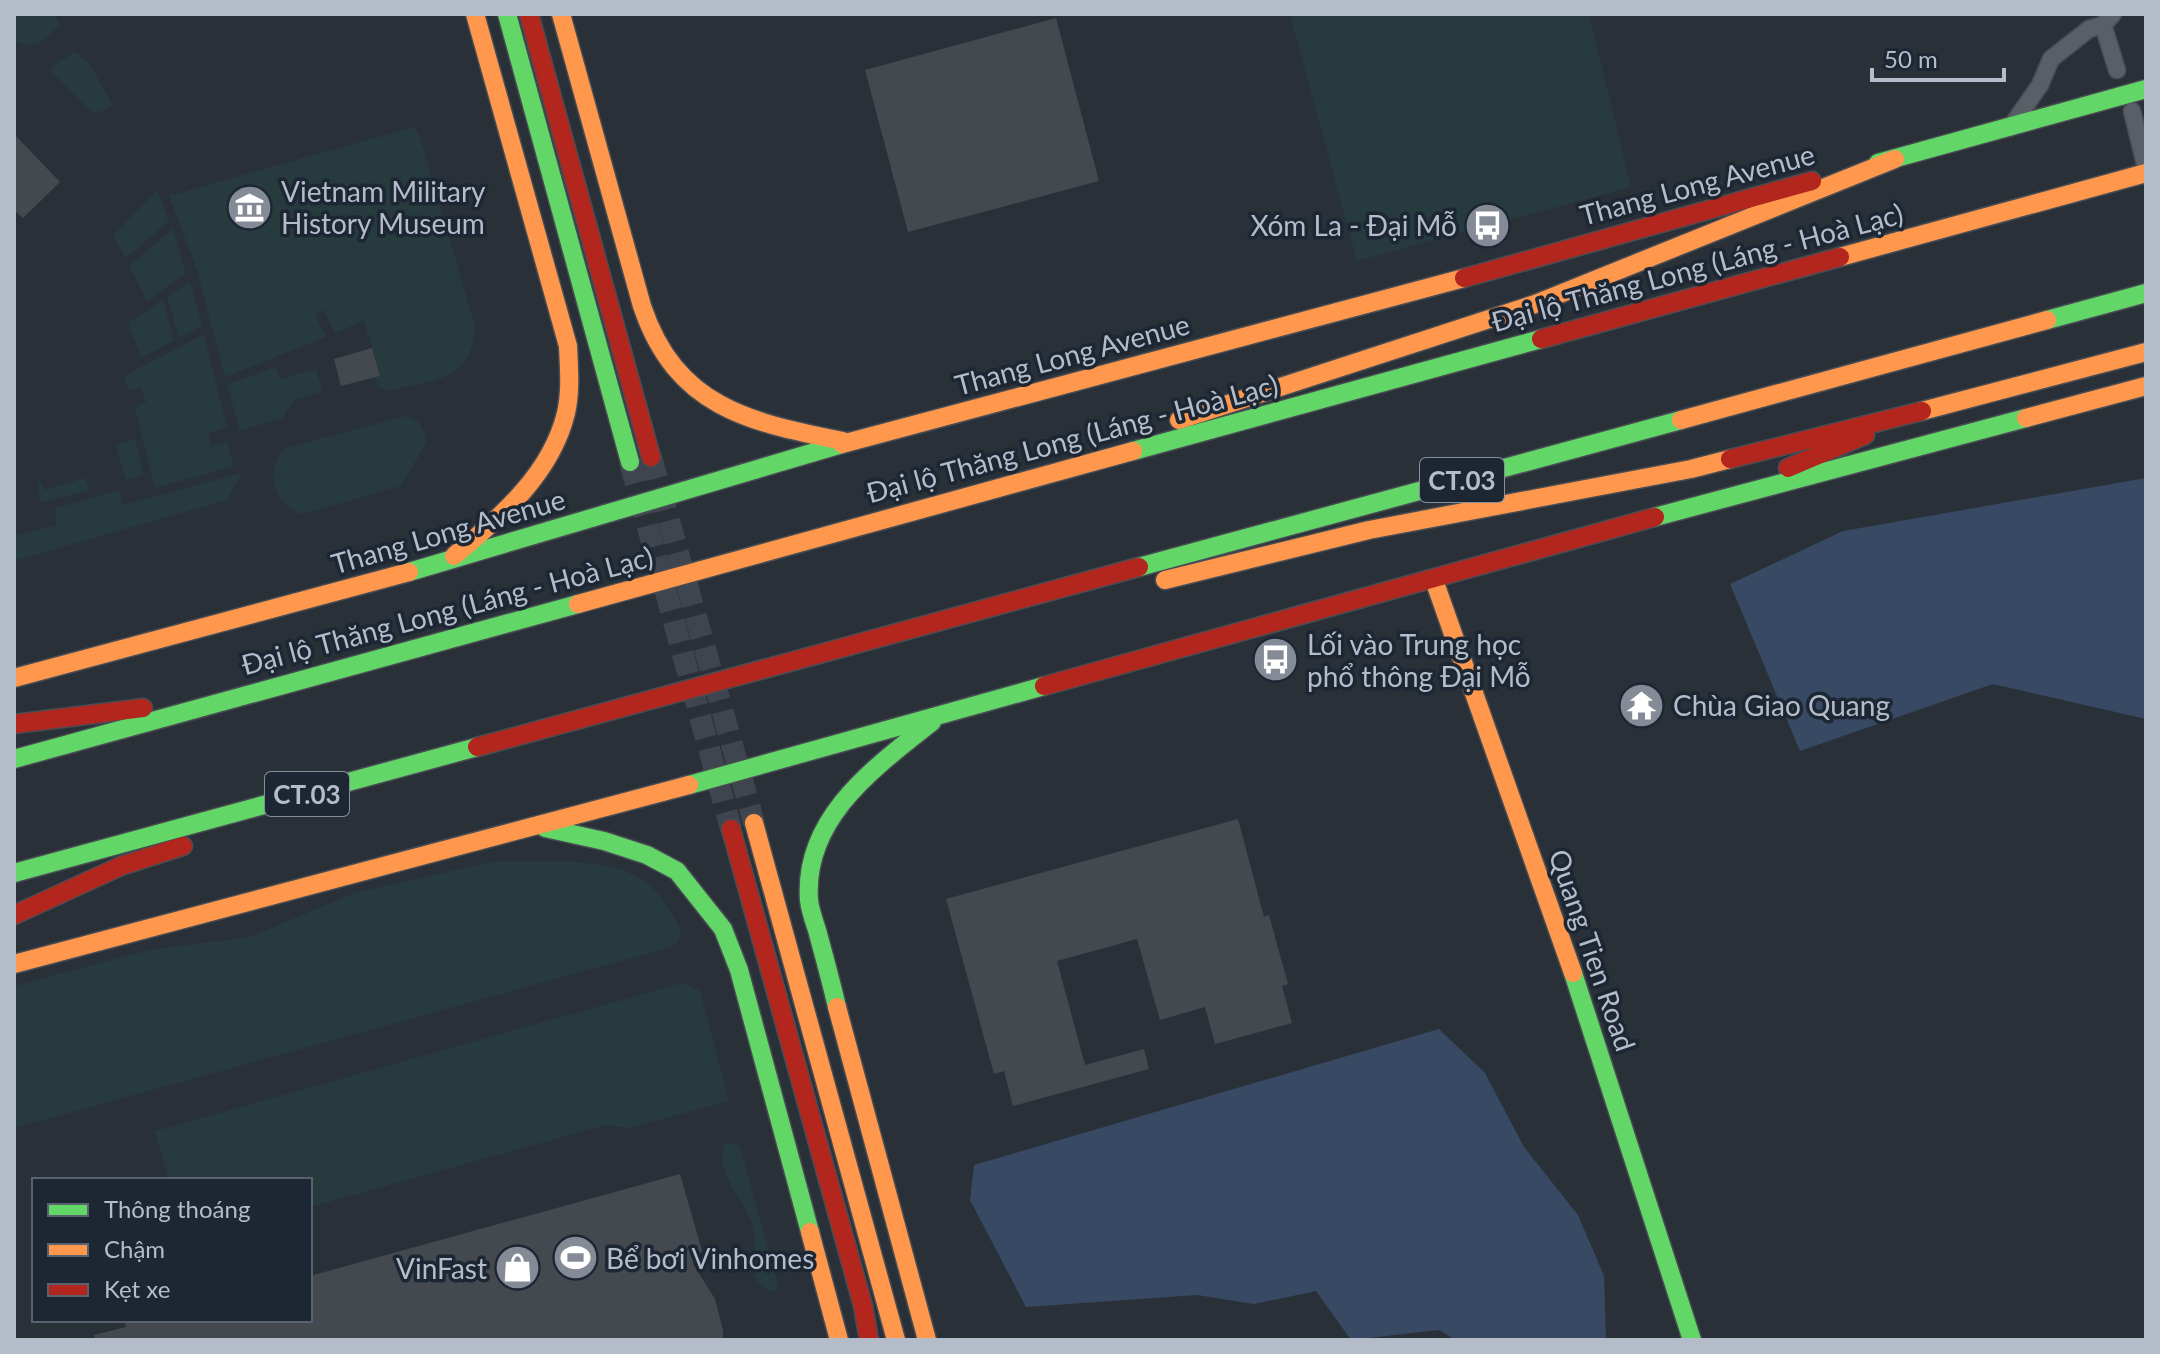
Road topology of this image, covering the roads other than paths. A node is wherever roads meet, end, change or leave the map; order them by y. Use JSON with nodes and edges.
{"nodes":[{"id":1,"x":475,"y":14,"type":"edge"},
{"id":2,"x":507,"y":14,"type":"edge"},
{"id":3,"x":529,"y":14,"type":"edge"},
{"id":4,"x":561,"y":14,"type":"edge"},
{"id":5,"x":2108,"y":19,"type":"edge"},
{"id":6,"x":2117,"y":70,"type":"dead end"},
{"id":7,"x":2146,"y":89,"type":"edge"},
{"id":8,"x":2132,"y":111,"type":"dead end"},
{"id":9,"x":2010,"y":128,"type":"junction"},
{"id":10,"x":1895,"y":159,"type":"junction"},
{"id":11,"x":2146,"y":171,"type":"edge"},
{"id":12,"x":2146,"y":293,"type":"edge"},
{"id":13,"x":2146,"y":352,"type":"edge"},
{"id":14,"x":2146,"y":386,"type":"edge"},
{"id":15,"x":1922,"y":411,"type":"junction"},
{"id":16,"x":850,"y":442,"type":"junction"},
{"id":17,"x":651,"y":457,"type":"tunnel mouth"},
{"id":18,"x":630,"y":462,"type":"tunnel mouth"},
{"id":19,"x":1705,"y":503,"type":"junction"},
{"id":20,"x":808,"y":539,"type":"junction"},
{"id":21,"x":446,"y":562,"type":"junction"},
{"id":22,"x":1434,"y":580,"type":"junction"},
{"id":23,"x":451,"y":637,"type":"junction"},
{"id":24,"x":778,"y":666,"type":"junction"},
{"id":25,"x":14,"y":678,"type":"edge"},
{"id":26,"x":599,"y":715,"type":"junction"},
{"id":27,"x":941,"y":715,"type":"junction"},
{"id":28,"x":14,"y":724,"type":"edge"},
{"id":29,"x":14,"y":759,"type":"edge"},
{"id":30,"x":754,"y":823,"type":"tunnel mouth"},
{"id":31,"x":538,"y":827,"type":"junction"},
{"id":32,"x":731,"y":829,"type":"tunnel mouth"},
{"id":33,"x":14,"y":873,"type":"edge"},
{"id":34,"x":14,"y":915,"type":"edge"},
{"id":35,"x":14,"y":964,"type":"edge"},
{"id":36,"x":839,"y":1340,"type":"edge"},
{"id":37,"x":869,"y":1340,"type":"edge"},
{"id":38,"x":896,"y":1340,"type":"edge"},
{"id":39,"x":927,"y":1340,"type":"edge"},
{"id":40,"x":1692,"y":1340,"type":"edge"}],
"edges":[{"from":1,"to":21,"type":"main road"},
{"from":2,"to":18,"type":"main road"},
{"from":3,"to":17,"type":"main road"},
{"from":4,"to":16,"type":"main road"},
{"from":5,"to":6,"type":"street"},
{"from":5,"to":9,"type":"street"},
{"from":7,"to":9,"type":"main road","name":"Thang Long Avenue"},
{"from":8,"to":11,"type":"street"},
{"from":9,"to":10,"type":"main road","name":"Thang Long Avenue"},
{"from":10,"to":16,"type":"main road","name":"Thang Long Avenue"},
{"from":10,"to":20,"type":"main road"},
{"from":11,"to":20,"type":"main road","name":"Đại lộ Thăng Long (Láng - Hoà Lạc)"},
{"from":12,"to":24,"type":"main road","number":"CT.03"},
{"from":13,"to":15,"type":"main road"},
{"from":14,"to":19,"type":"main road"},
{"from":15,"to":19,"type":"main road"},
{"from":15,"to":24,"type":"main road"},
{"from":16,"to":21,"type":"main road","name":"Thang Long Avenue"},
{"from":19,"to":22,"type":"main road"},
{"from":20,"to":23,"type":"main road","name":"Đại lộ Thăng Long (Láng - Hoà Lạc)"},
{"from":21,"to":25,"type":"main road","name":"Thang Long Avenue"},
{"from":22,"to":27,"type":"main road"},
{"from":22,"to":40,"type":"main road","name":"Quang Tien Road"},
{"from":23,"to":28,"type":"main road"},
{"from":23,"to":29,"type":"main road","name":"Đại lộ Thăng Long (Láng - Hoà Lạc)"},
{"from":24,"to":26,"type":"main road","number":"CT.03"},
{"from":26,"to":33,"type":"main road","number":"CT.03"},
{"from":26,"to":34,"type":"main road"},
{"from":27,"to":31,"type":"main road"},
{"from":27,"to":39,"type":"main road"},
{"from":30,"to":38,"type":"main road"},
{"from":31,"to":35,"type":"main road"},
{"from":31,"to":36,"type":"main road"},
{"from":32,"to":37,"type":"main road"}]}
